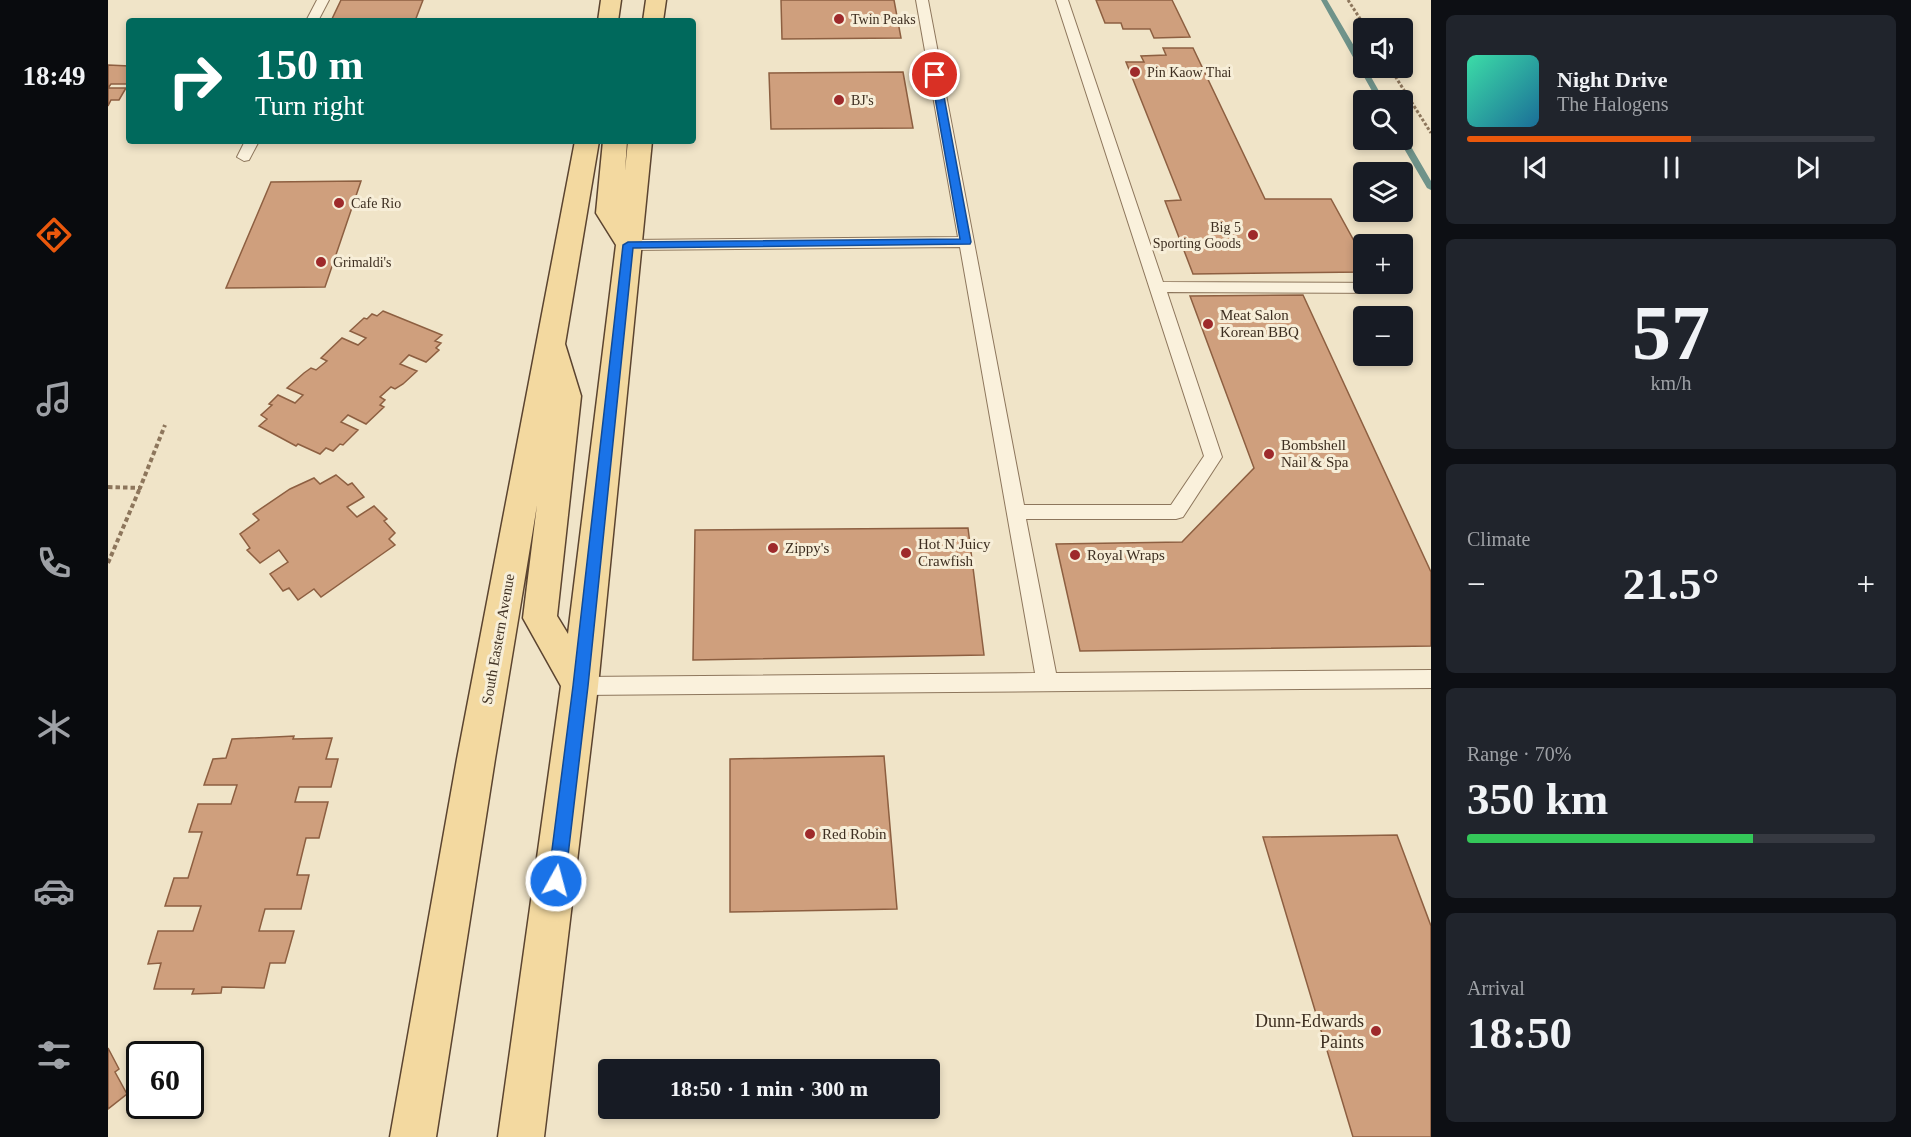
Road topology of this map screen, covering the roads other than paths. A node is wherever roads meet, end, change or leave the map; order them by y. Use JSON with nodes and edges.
{"nodes":[{"id":1,"x":323,"y":0,"type":"edge"},
{"id":2,"x":611,"y":0,"type":"edge"},
{"id":3,"x":656,"y":0,"type":"edge"},
{"id":4,"x":922,"y":0,"type":"edge"},
{"id":5,"x":1062,"y":0,"type":"edge"},
{"id":6,"x":314,"y":18,"type":"edge"},
{"id":7,"x":608,"y":18,"type":"edge"},
{"id":8,"x":653,"y":18,"type":"edge"},
{"id":9,"x":250,"y":144,"type":"edge"},
{"id":10,"x":586,"y":144,"type":"edge"},
{"id":11,"x":615,"y":144,"type":"edge"},
{"id":12,"x":640,"y":144,"type":"edge"},
{"id":13,"x":244,"y":157,"type":"dead end"},
{"id":14,"x":966,"y":242,"type":"junction"},
{"id":15,"x":628,"y":245,"type":"junction"},
{"id":16,"x":1157,"y":287,"type":"junction"},
{"id":17,"x":1353,"y":288,"type":"edge"},
{"id":18,"x":552,"y":340,"type":"junction"},
{"id":19,"x":1016,"y":512,"type":"junction"},
{"id":20,"x":1431,"y":679,"type":"edge"},
{"id":21,"x":1047,"y":683,"type":"junction"},
{"id":22,"x":580,"y":686,"type":"junction"},
{"id":23,"x":413,"y":1137,"type":"edge"},
{"id":24,"x":521,"y":1137,"type":"edge"}],
"edges":[{"from":1,"to":6,"type":"lane"},
{"from":2,"to":7,"type":"main road"},
{"from":3,"to":8,"type":"main road"},
{"from":4,"to":14,"type":"lane"},
{"from":5,"to":16,"type":"lane"},
{"from":9,"to":13,"type":"lane"},
{"from":10,"to":18,"type":"main road","name":"South Eastern Avenue"},
{"from":11,"to":15,"type":"main road"},
{"from":12,"to":15,"type":"main road"},
{"from":14,"to":15,"type":"lane"},
{"from":14,"to":19,"type":"lane"},
{"from":15,"to":22,"type":"main road"},
{"from":16,"to":17,"type":"lane"},
{"from":16,"to":19,"type":"lane"},
{"from":18,"to":22,"type":"main road"},
{"from":18,"to":23,"type":"main road","name":"South Eastern Avenue"},
{"from":19,"to":21,"type":"lane"},
{"from":20,"to":21,"type":"lane"},
{"from":21,"to":22,"type":"lane"},
{"from":22,"to":24,"type":"main road"}]}
